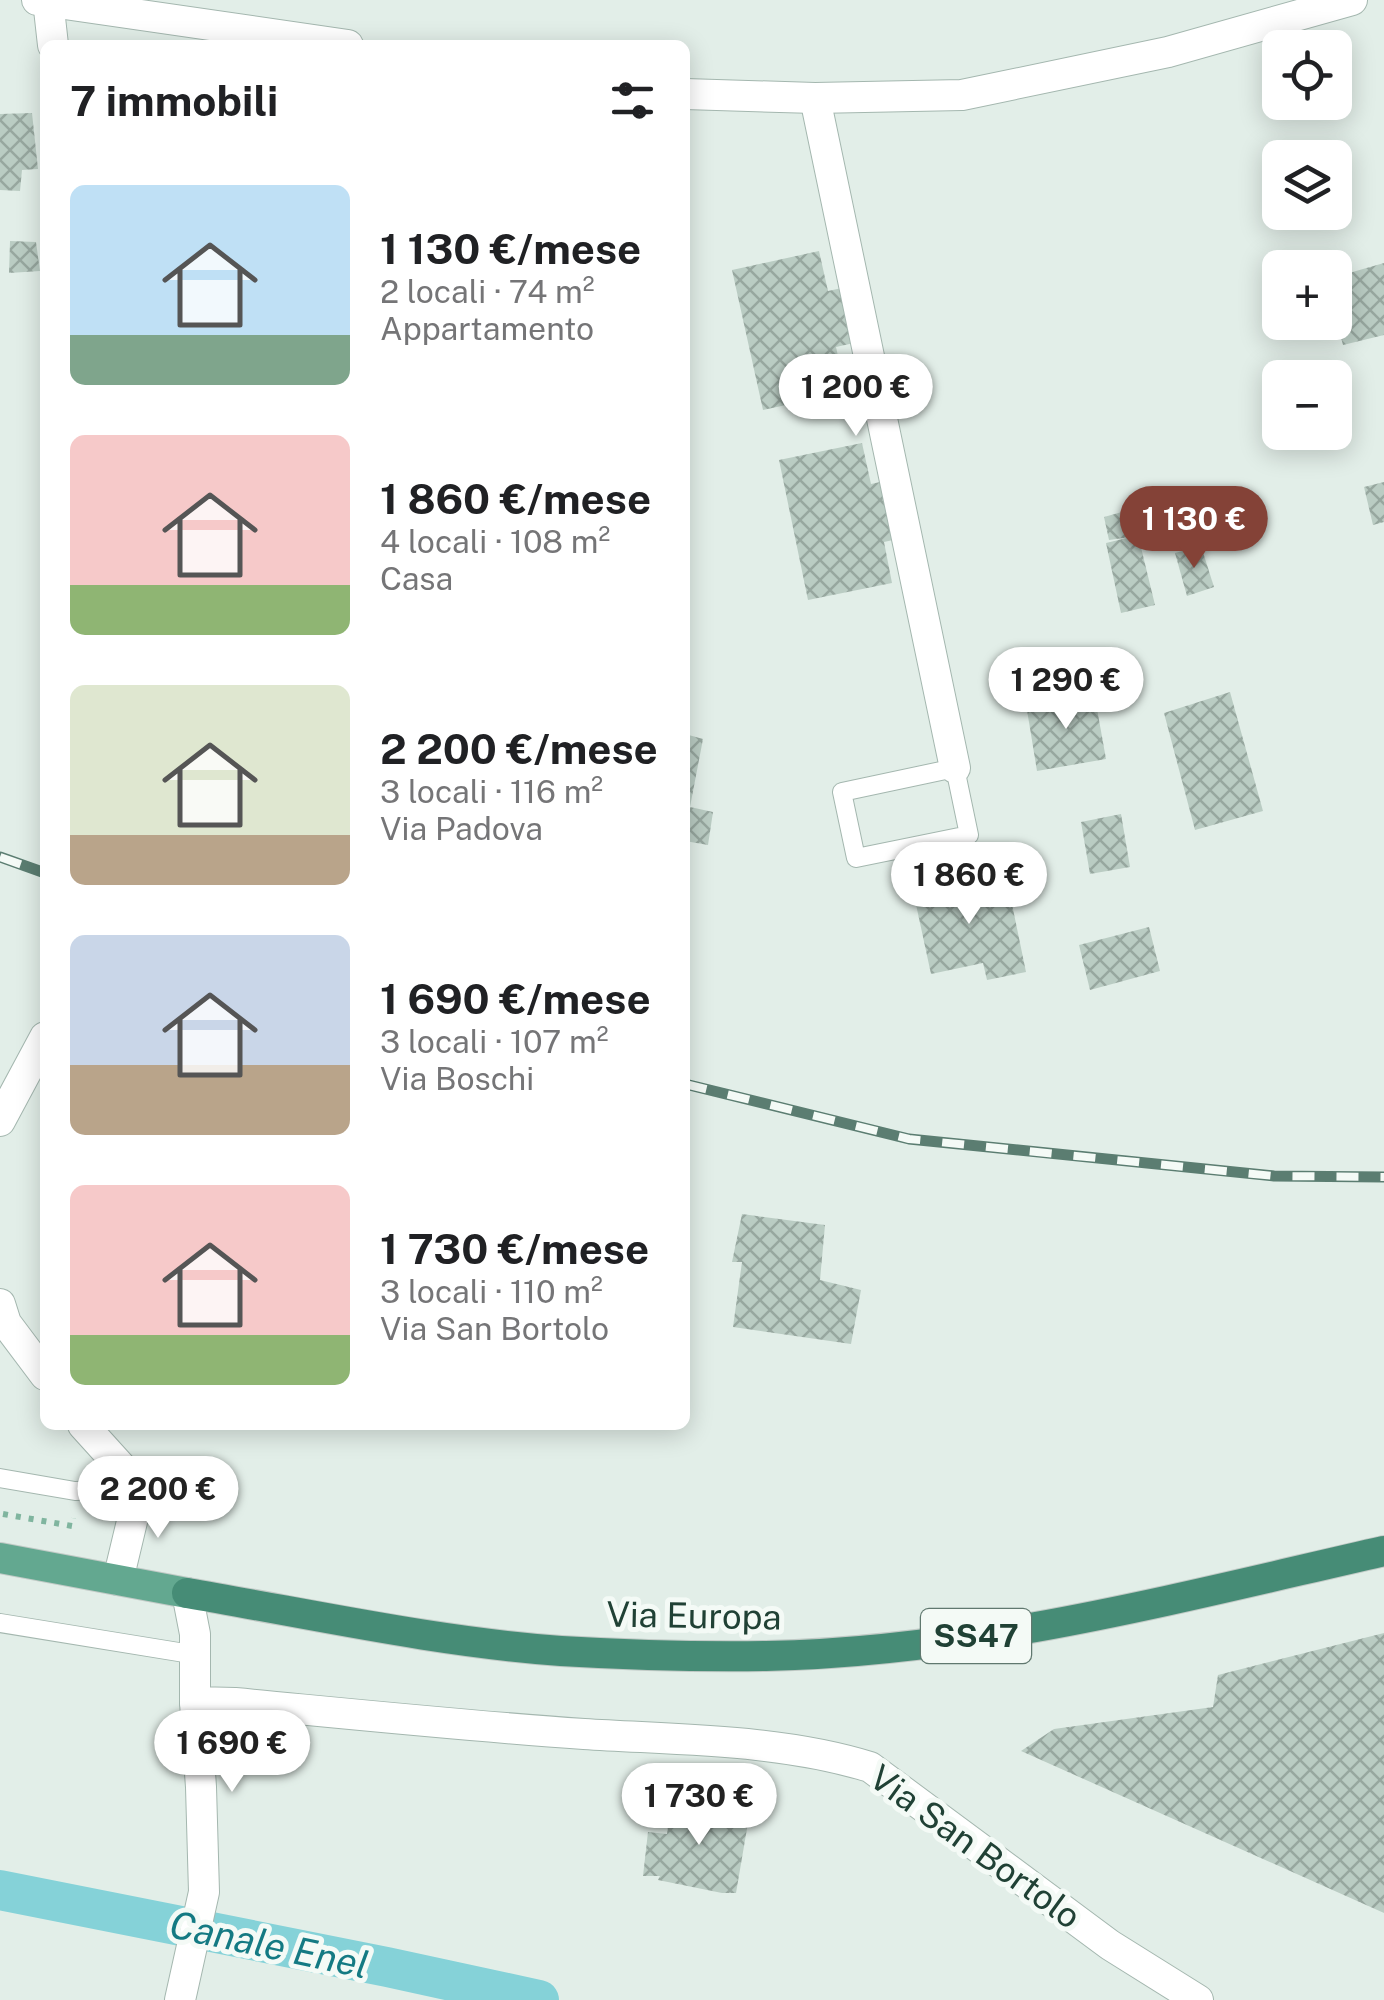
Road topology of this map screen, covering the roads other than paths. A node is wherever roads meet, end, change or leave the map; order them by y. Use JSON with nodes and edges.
{"nodes":[{"id":1,"x":44,"y":0,"type":"edge"},
{"id":2,"x":1352,"y":0,"type":"edge"},
{"id":3,"x":52,"y":40,"type":"edge"},
{"id":4,"x":314,"y":40,"type":"edge"},
{"id":5,"x":690,"y":94,"type":"edge"},
{"id":6,"x":815,"y":98,"type":"junction"},
{"id":7,"x":955,"y":768,"type":"junction"},
{"id":8,"x":40,"y":1046,"type":"edge"},
{"id":9,"x":0,"y":1121,"type":"edge"},
{"id":10,"x":0,"y":1304,"type":"edge"},
{"id":11,"x":40,"y":1367,"type":"edge"},
{"id":12,"x":88,"y":1430,"type":"edge"},
{"id":13,"x":0,"y":1478,"type":"edge"},
{"id":14,"x":140,"y":1488,"type":"junction"},
{"id":15,"x":1384,"y":1551,"type":"edge"},
{"id":16,"x":0,"y":1558,"type":"edge"},
{"id":17,"x":118,"y":1580,"type":"junction"},
{"id":18,"x":188,"y":1593,"type":"junction"},
{"id":19,"x":0,"y":1623,"type":"edge"},
{"id":20,"x":197,"y":1655,"type":"junction"},
{"id":21,"x":195,"y":1702,"type":"junction"},
{"id":22,"x":180,"y":2000,"type":"edge"},
{"id":23,"x":1198,"y":2000,"type":"edge"}],
"edges":[{"from":1,"to":3,"type":"street"},
{"from":1,"to":4,"type":"street"},
{"from":2,"to":6,"type":"street"},
{"from":5,"to":6,"type":"street"},
{"from":6,"to":7,"type":"street"},
{"from":7,"to":7,"type":"lane"},
{"from":8,"to":9,"type":"street"},
{"from":10,"to":11,"type":"street"},
{"from":12,"to":14,"type":"street"},
{"from":13,"to":14,"type":"lane"},
{"from":14,"to":17,"type":"street"},
{"from":15,"to":18,"type":"highway","name":"Via Europa","number":"SS47"},
{"from":16,"to":17,"type":"main road","name":"Via Europa","number":"SS47"},
{"from":17,"to":18,"type":"main road","name":"Via Europa","number":"SS47"},
{"from":18,"to":20,"type":"street"},
{"from":19,"to":20,"type":"lane"},
{"from":20,"to":21,"type":"street"},
{"from":21,"to":22,"type":"street"},
{"from":21,"to":23,"type":"street","name":"Via San Bortolo"}]}
